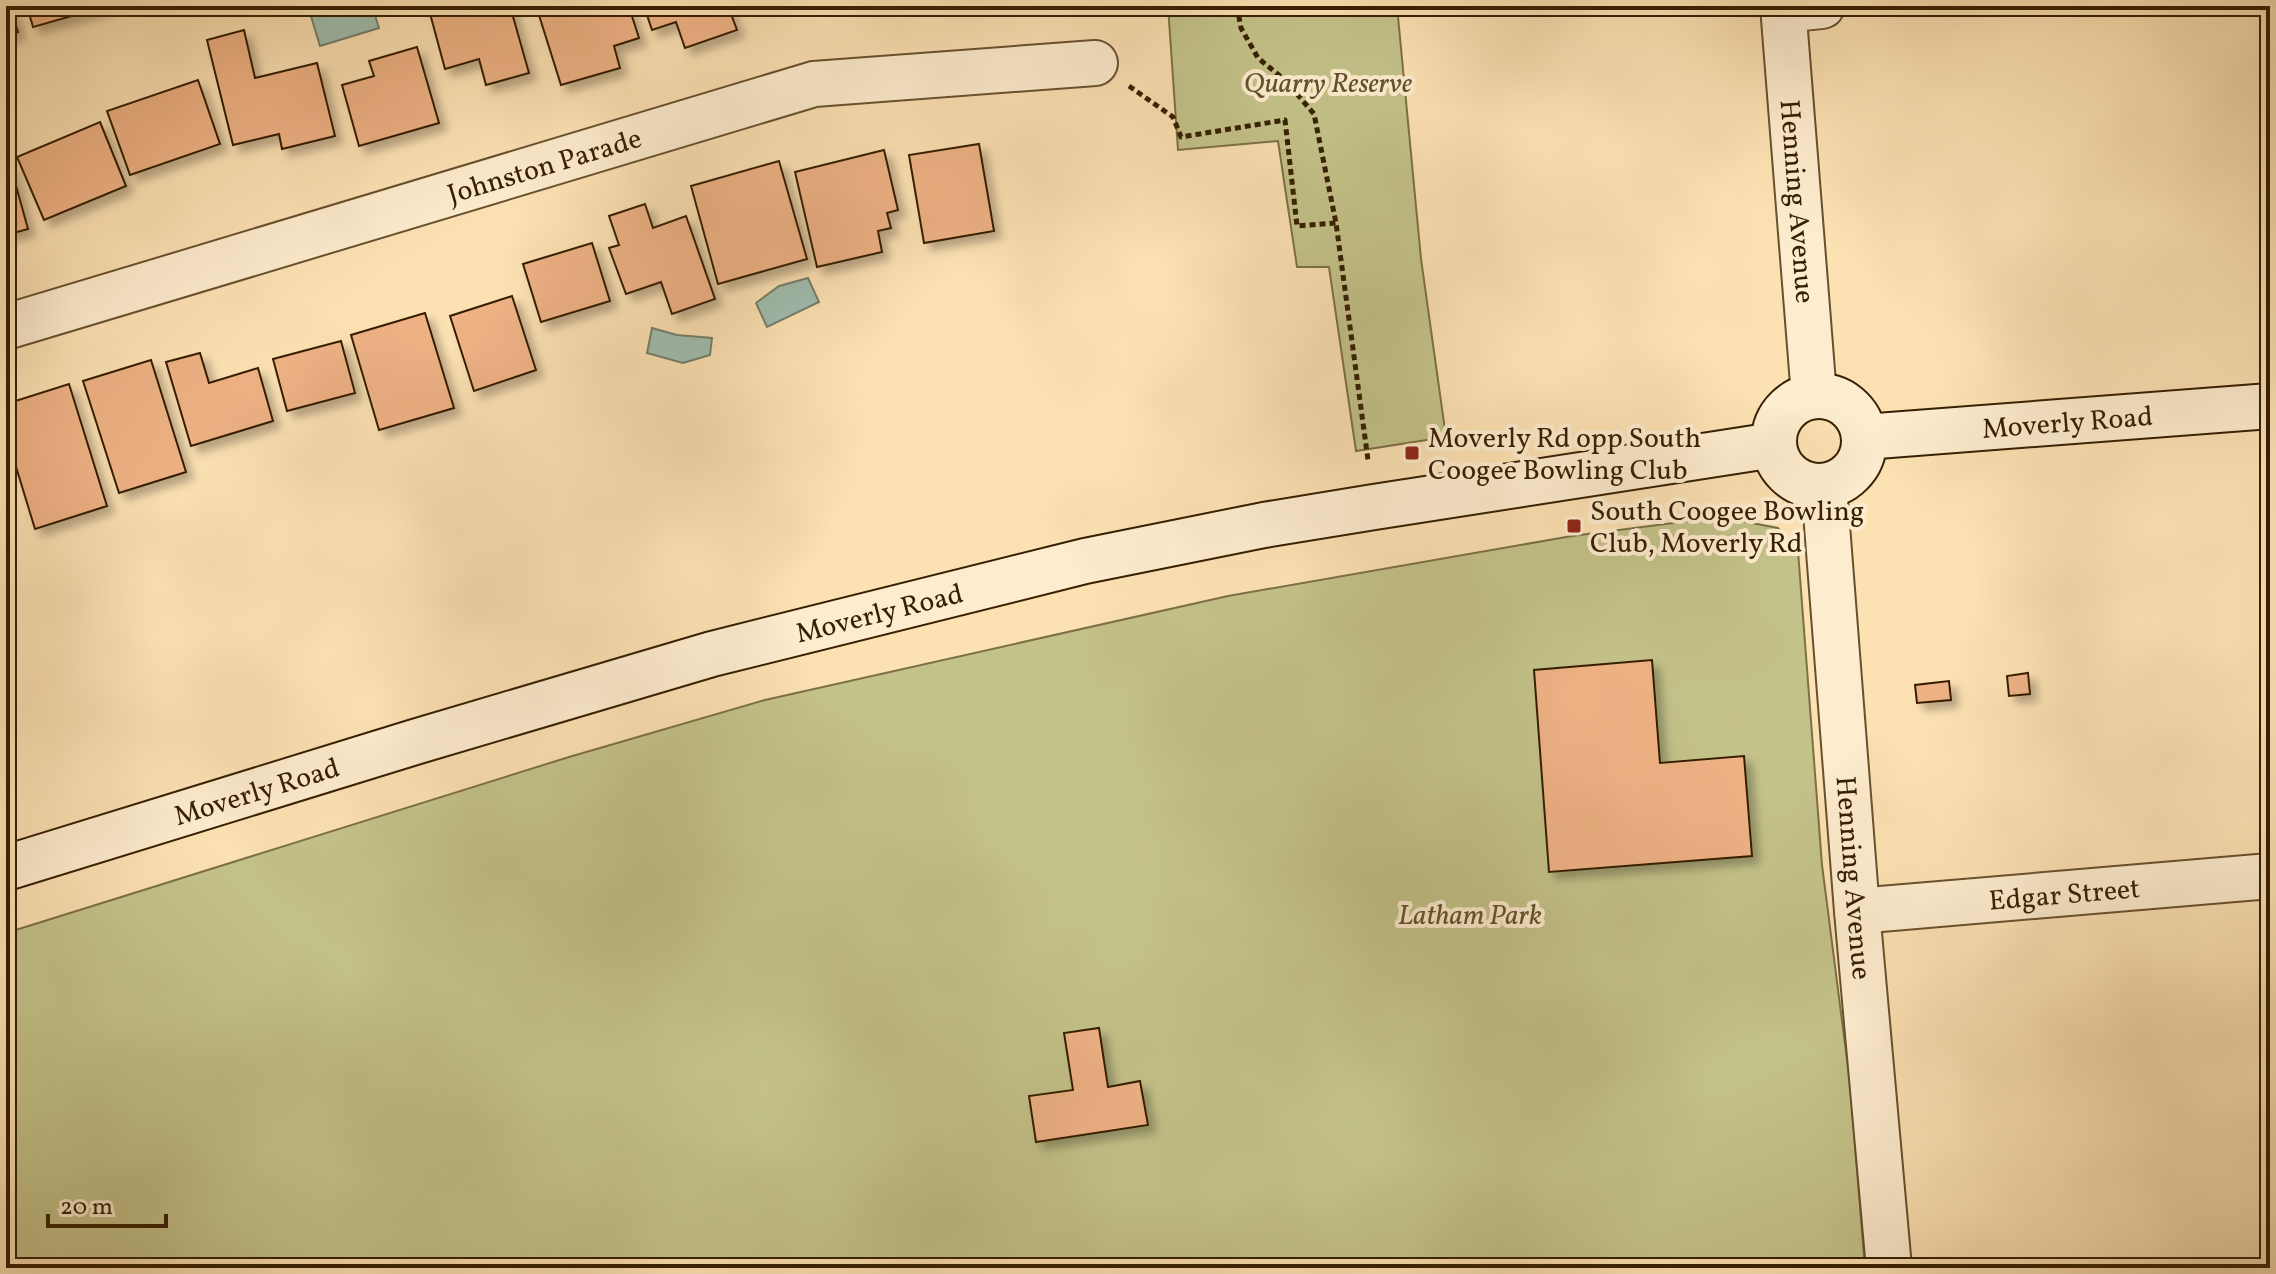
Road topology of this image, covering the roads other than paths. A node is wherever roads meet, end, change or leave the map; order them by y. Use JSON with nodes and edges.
{"nodes":[{"id":1,"x":1796,"y":7,"type":"edge"},
{"id":2,"x":1095,"y":63,"type":"road end"},
{"id":3,"x":6,"y":327,"type":"edge"},
{"id":4,"x":1814,"y":396,"type":"junction"},
{"id":5,"x":2270,"y":406,"type":"edge"},
{"id":6,"x":1864,"y":437,"type":"junction"},
{"id":7,"x":1774,"y":445,"type":"junction"},
{"id":8,"x":1824,"y":487,"type":"junction"},
{"id":9,"x":6,"y":868,"type":"edge"},
{"id":10,"x":2270,"y":876,"type":"edge"},
{"id":11,"x":1857,"y":911,"type":"junction"},
{"id":12,"x":1889,"y":1268,"type":"edge"}],
"edges":[{"from":1,"to":4,"type":"street","name":"Henning Avenue"},
{"from":2,"to":3,"type":"street","name":"Johnston Parade"},
{"from":4,"to":6,"type":"street"},
{"from":4,"to":7,"type":"street"},
{"from":5,"to":6,"type":"street","name":"Moverly Road"},
{"from":6,"to":8,"type":"street"},
{"from":7,"to":8,"type":"street"},
{"from":7,"to":9,"type":"street","name":"Moverly Road"},
{"from":8,"to":11,"type":"street","name":"Henning Avenue"},
{"from":10,"to":11,"type":"street","name":"Edgar Street"},
{"from":11,"to":12,"type":"street","name":"Henning Avenue"}]}
